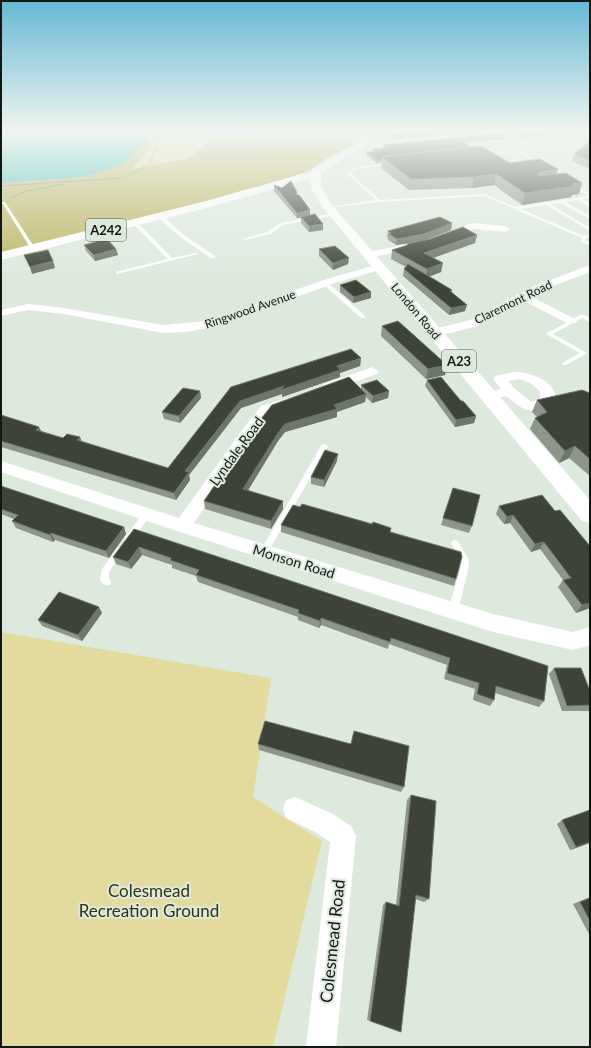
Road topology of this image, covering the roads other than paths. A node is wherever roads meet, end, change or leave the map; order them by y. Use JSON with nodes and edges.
{"nodes":[{"id":1,"x":290,"y":181,"type":"edge"},
{"id":2,"x":314,"y":181,"type":"edge"},
{"id":3,"x":357,"y":181,"type":"edge"},
{"id":4,"x":562,"y":181,"type":"edge"},
{"id":5,"x":568,"y":181,"type":"joint"},
{"id":6,"x":485,"y":196,"type":"junction"},
{"id":7,"x":590,"y":196,"type":"edge"},
{"id":8,"x":578,"y":199,"type":"junction"},
{"id":9,"x":379,"y":201,"type":"junction"},
{"id":10,"x":562,"y":202,"type":"junction"},
{"id":11,"x":2,"y":203,"type":"edge"},
{"id":12,"x":522,"y":203,"type":"edge"},
{"id":13,"x":547,"y":204,"type":"junction"},
{"id":14,"x":590,"y":206,"type":"edge"},
{"id":15,"x":515,"y":208,"type":"junction"},
{"id":16,"x":331,"y":211,"type":"junction"},
{"id":17,"x":160,"y":216,"type":"junction"},
{"id":18,"x":590,"y":218,"type":"edge"},
{"id":19,"x":134,"y":222,"type":"junction"},
{"id":20,"x":505,"y":229,"type":"dead end"},
{"id":21,"x":590,"y":230,"type":"edge"},
{"id":22,"x":590,"y":236,"type":"edge"},
{"id":23,"x":584,"y":237,"type":"junction"},
{"id":24,"x":245,"y":239,"type":"dead end"},
{"id":25,"x":438,"y":240,"type":"edge"},
{"id":26,"x":425,"y":244,"type":"edge"},
{"id":27,"x":590,"y":244,"type":"edge"},
{"id":28,"x":33,"y":248,"type":"junction"},
{"id":29,"x":196,"y":254,"type":"dead end"},
{"id":30,"x":1,"y":256,"type":"edge"},
{"id":31,"x":213,"y":257,"type":"dead end"},
{"id":32,"x":171,"y":260,"type":"junction"},
{"id":33,"x":373,"y":261,"type":"junction"},
{"id":34,"x":590,"y":268,"type":"edge"},
{"id":35,"x":118,"y":273,"type":"dead end"},
{"id":36,"x":325,"y":283,"type":"junction"},
{"id":37,"x":524,"y":297,"type":"junction"},
{"id":38,"x":1,"y":313,"type":"edge"},
{"id":39,"x":363,"y":317,"type":"dead end"},
{"id":40,"x":590,"y":320,"type":"edge"},
{"id":41,"x":571,"y":321,"type":"junction"},
{"id":42,"x":434,"y":333,"type":"junction"},
{"id":43,"x":564,"y":364,"type":"dead end"},
{"id":44,"x":372,"y":372,"type":"dead end"},
{"id":45,"x":509,"y":390,"type":"dead end"},
{"id":46,"x":317,"y":392,"type":"edge"},
{"id":47,"x":489,"y":396,"type":"junction"},
{"id":48,"x":302,"y":397,"type":"edge"},
{"id":49,"x":324,"y":446,"type":"dead end"},
{"id":50,"x":1,"y":466,"type":"edge"},
{"id":51,"x":147,"y":514,"type":"junction"},
{"id":52,"x":590,"y":514,"type":"edge"},
{"id":53,"x":183,"y":526,"type":"junction"},
{"id":54,"x":455,"y":542,"type":"dead end"},
{"id":55,"x":264,"y":552,"type":"junction"},
{"id":56,"x":107,"y":582,"type":"dead end"},
{"id":57,"x":453,"y":611,"type":"junction"},
{"id":58,"x":590,"y":636,"type":"edge"},
{"id":59,"x":296,"y":809,"type":"dead end"},
{"id":60,"x":320,"y":1047,"type":"edge"}],
"edges":[{"from":1,"to":17,"type":"main road","number":"A242"},
{"from":2,"to":16,"type":"main road","name":"London Road","number":"A23"},
{"from":3,"to":9,"type":"lane"},
{"from":4,"to":5,"type":"lane"},
{"from":5,"to":7,"type":"lane"},
{"from":6,"to":9,"type":"lane"},
{"from":6,"to":12,"type":"lane"},
{"from":6,"to":15,"type":"lane"},
{"from":7,"to":8,"type":"lane"},
{"from":8,"to":10,"type":"lane"},
{"from":8,"to":14,"type":"lane"},
{"from":9,"to":16,"type":"lane"},
{"from":10,"to":13,"type":"lane"},
{"from":10,"to":18,"type":"lane"},
{"from":11,"to":28,"type":"lane"},
{"from":13,"to":15,"type":"lane"},
{"from":13,"to":21,"type":"lane"},
{"from":15,"to":23,"type":"lane"},
{"from":16,"to":24,"type":"lane"},
{"from":16,"to":33,"type":"main road","name":"London Road","number":"A23"},
{"from":17,"to":19,"type":"main road","number":"A242"},
{"from":17,"to":31,"type":"lane"},
{"from":19,"to":28,"type":"main road","number":"A242"},
{"from":19,"to":32,"type":"lane"},
{"from":20,"to":25,"type":"street"},
{"from":22,"to":23,"type":"lane"},
{"from":23,"to":27,"type":"lane"},
{"from":26,"to":33,"type":"street","name":"Ringwood Avenue"},
{"from":28,"to":30,"type":"main road","number":"A242"},
{"from":29,"to":32,"type":"lane"},
{"from":32,"to":35,"type":"lane"},
{"from":33,"to":36,"type":"street","name":"Ringwood Avenue"},
{"from":33,"to":42,"type":"main road","name":"London Road","number":"A23"},
{"from":34,"to":37,"type":"street","name":"Claremont Road"},
{"from":36,"to":38,"type":"street","name":"Ringwood Avenue"},
{"from":36,"to":39,"type":"lane"},
{"from":37,"to":41,"type":"street"},
{"from":37,"to":42,"type":"street","name":"Claremont Road"},
{"from":40,"to":41,"type":"lane"},
{"from":41,"to":43,"type":"lane"},
{"from":42,"to":47,"type":"main road","name":"London Road","number":"A23"},
{"from":44,"to":46,"type":"street"},
{"from":45,"to":47,"type":"street"},
{"from":47,"to":52,"type":"main road","name":"London Road","number":"A23"},
{"from":48,"to":53,"type":"street","name":"Lyndale Road"},
{"from":49,"to":55,"type":"lane"},
{"from":50,"to":51,"type":"street","name":"Monson Road"},
{"from":51,"to":53,"type":"street","name":"Monson Road"},
{"from":51,"to":56,"type":"lane"},
{"from":53,"to":55,"type":"street","name":"Monson Road"},
{"from":54,"to":57,"type":"lane"},
{"from":55,"to":57,"type":"street","name":"Monson Road"},
{"from":57,"to":58,"type":"street","name":"Monson Road"},
{"from":59,"to":60,"type":"street","name":"Colesmead Road"}]}
